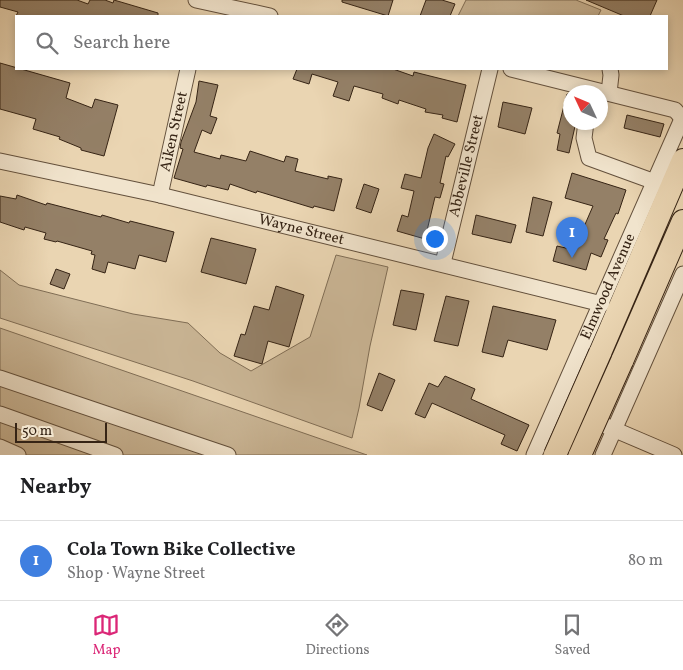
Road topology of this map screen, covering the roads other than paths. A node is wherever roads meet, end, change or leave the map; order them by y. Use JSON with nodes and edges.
{"nodes":[{"id":1,"x":201,"y":4,"type":"edge"},
{"id":2,"x":264,"y":15,"type":"edge"},
{"id":3,"x":188,"y":70,"type":"edge"},
{"id":4,"x":490,"y":70,"type":"edge"},
{"id":5,"x":516,"y":70,"type":"edge"},
{"id":6,"x":610,"y":70,"type":"edge"},
{"id":7,"x":572,"y":85,"type":"edge"},
{"id":8,"x":609,"y":93,"type":"joint"},
{"id":9,"x":683,"y":119,"type":"edge"},
{"id":10,"x":585,"y":130,"type":"edge"},
{"id":11,"x":683,"y":160,"type":"edge"},
{"id":12,"x":0,"y":161,"type":"edge"},
{"id":13,"x":655,"y":182,"type":"junction"},
{"id":14,"x":160,"y":195,"type":"junction"},
{"id":15,"x":683,"y":222,"type":"edge"},
{"id":16,"x":442,"y":263,"type":"junction"},
{"id":17,"x":683,"y":274,"type":"edge"},
{"id":18,"x":602,"y":304,"type":"junction"},
{"id":19,"x":0,"y":378,"type":"edge"},
{"id":20,"x":0,"y":414,"type":"edge"},
{"id":21,"x":610,"y":428,"type":"junction"},
{"id":22,"x":0,"y":447,"type":"edge"},
{"id":23,"x":18,"y":455,"type":"edge"},
{"id":24,"x":115,"y":455,"type":"edge"},
{"id":25,"x":228,"y":455,"type":"edge"},
{"id":26,"x":534,"y":455,"type":"edge"},
{"id":27,"x":555,"y":455,"type":"edge"},
{"id":28,"x":580,"y":455,"type":"edge"},
{"id":29,"x":603,"y":455,"type":"edge"},
{"id":30,"x":674,"y":455,"type":"edge"}],
"edges":[{"from":1,"to":2,"type":"street"},
{"from":3,"to":14,"type":"street","name":"Aiken Street"},
{"from":4,"to":16,"type":"street","name":"Abbeville Street"},
{"from":5,"to":7,"type":"street"},
{"from":6,"to":8,"type":"street"},
{"from":8,"to":9,"type":"street"},
{"from":9,"to":13,"type":"street","name":"Elmwood Avenue"},
{"from":10,"to":13,"type":"street"},
{"from":11,"to":27,"type":"highway","bridge":true},
{"from":12,"to":14,"type":"street","name":"Wayne Street"},
{"from":13,"to":18,"type":"street","name":"Elmwood Avenue"},
{"from":14,"to":16,"type":"street","name":"Wayne Street"},
{"from":15,"to":28,"type":"highway","bridge":true},
{"from":16,"to":18,"type":"street","name":"Wayne Street"},
{"from":17,"to":21,"type":"street"},
{"from":18,"to":26,"type":"street","name":"Elmwood Avenue"},
{"from":19,"to":25,"type":"street"},
{"from":20,"to":24,"type":"street"},
{"from":21,"to":29,"type":"street"},
{"from":21,"to":30,"type":"street"},
{"from":22,"to":23,"type":"street"}]}
